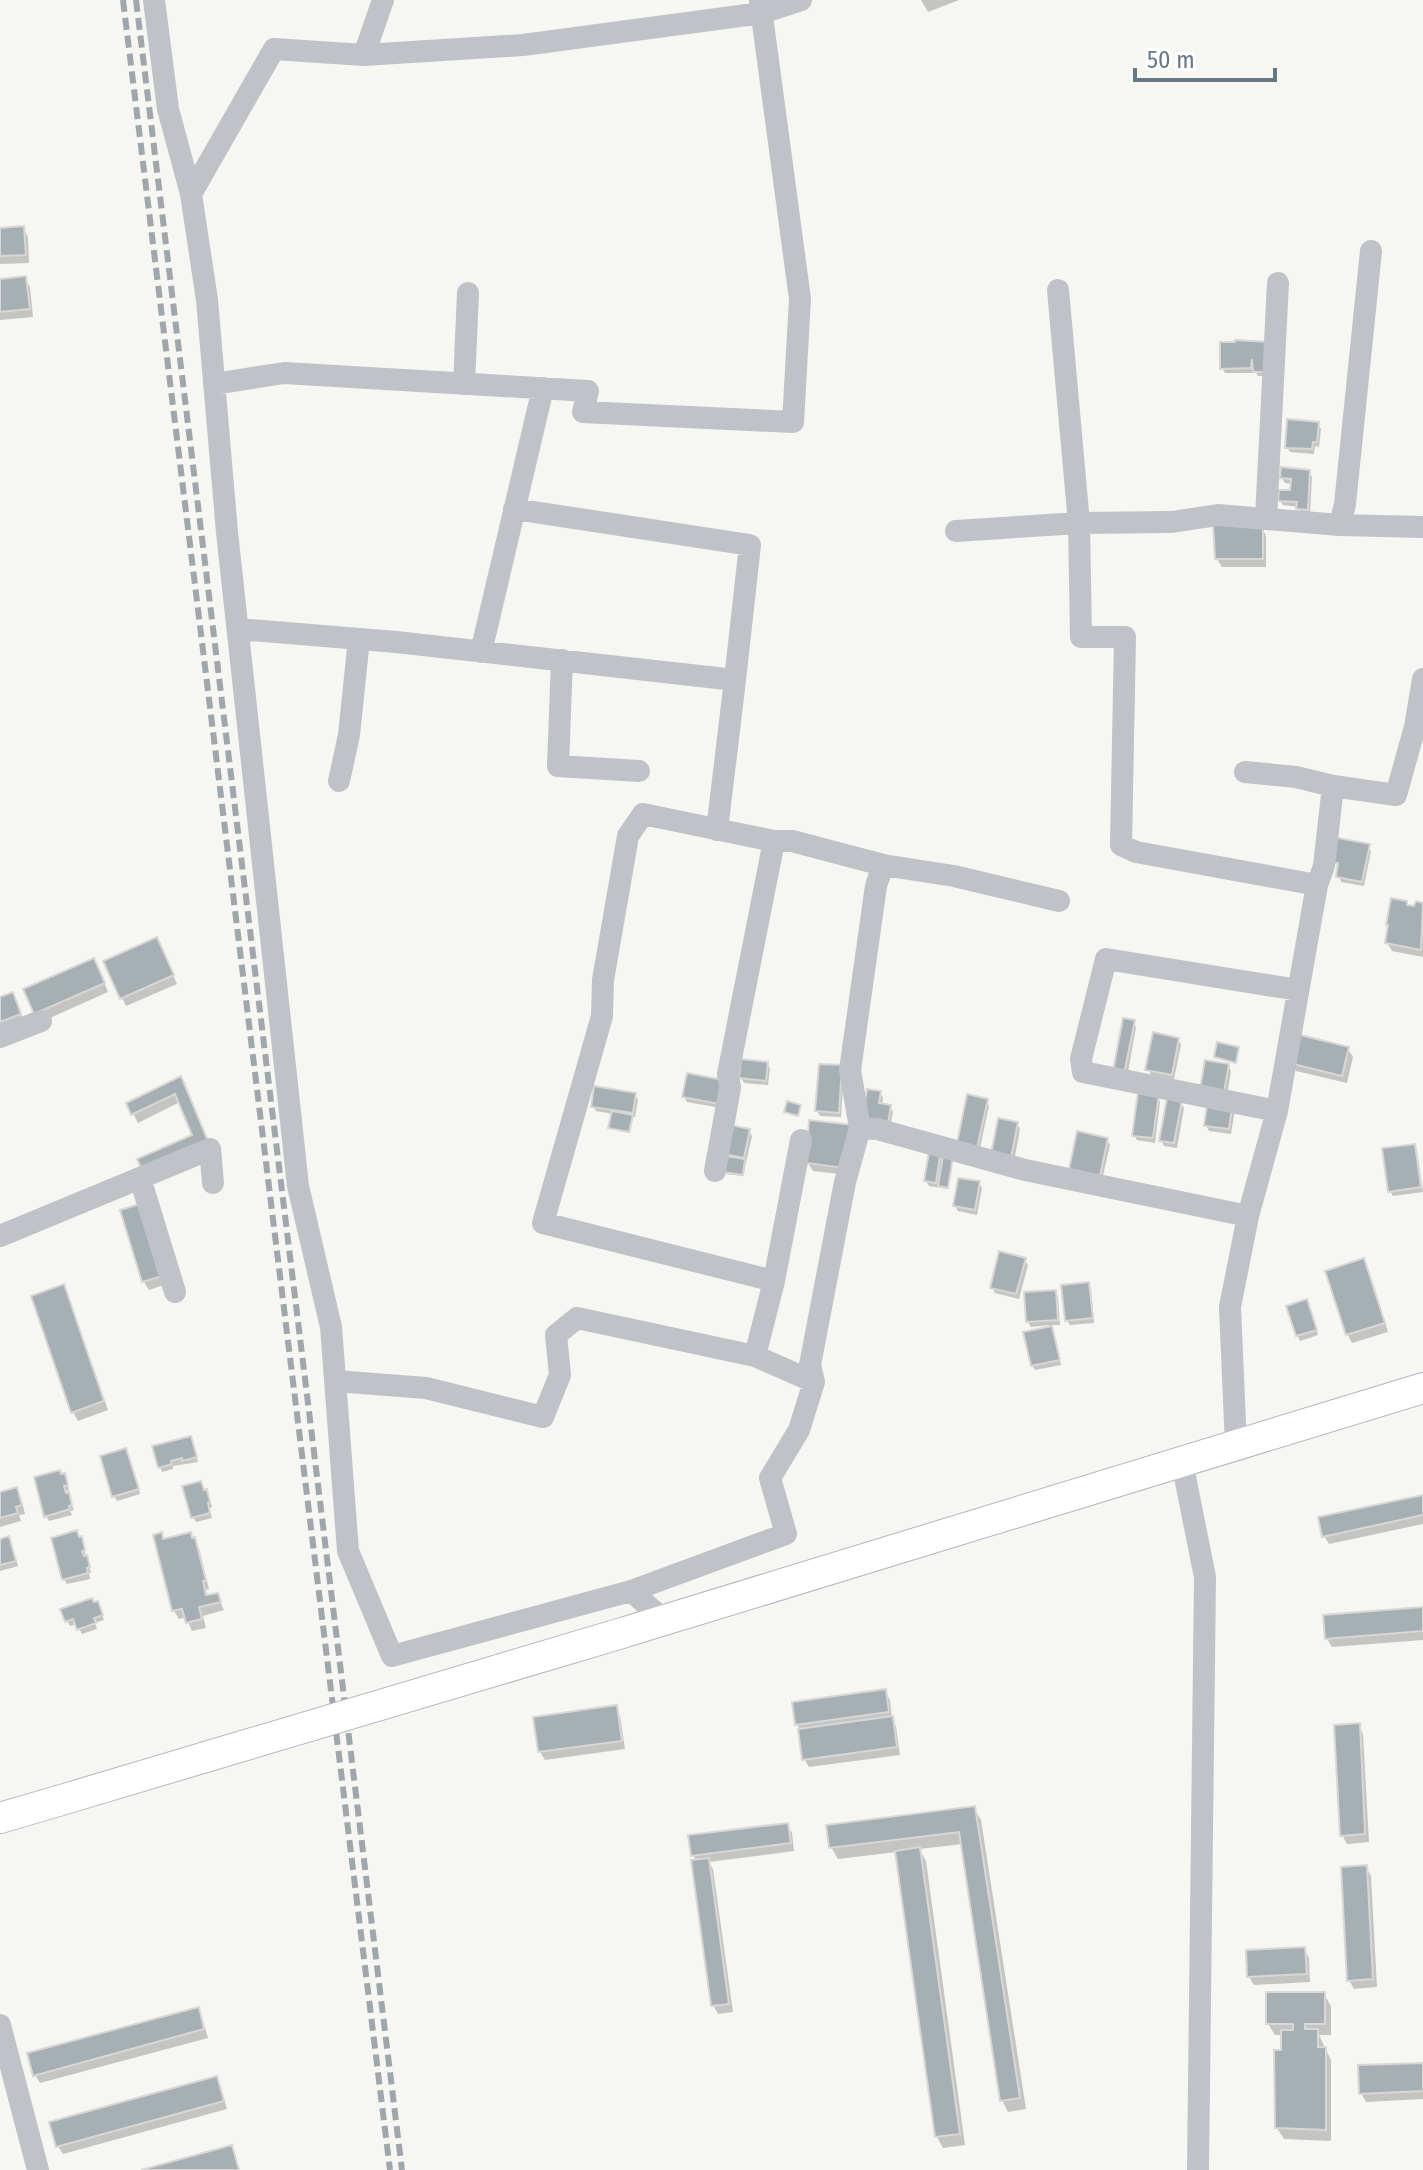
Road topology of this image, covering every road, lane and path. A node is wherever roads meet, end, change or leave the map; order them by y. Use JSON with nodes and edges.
{"nodes":[{"id":1,"x":154,"y":0,"type":"edge"},
{"id":2,"x":383,"y":0,"type":"edge"},
{"id":3,"x":801,"y":0,"type":"edge"},
{"id":4,"x":761,"y":7,"type":"edge"},
{"id":5,"x":364,"y":55,"type":"junction"},
{"id":6,"x":191,"y":194,"type":"junction"},
{"id":7,"x":1371,"y":251,"type":"dead end"},
{"id":8,"x":1278,"y":283,"type":"dead end"},
{"id":9,"x":1058,"y":290,"type":"dead end"},
{"id":10,"x":468,"y":293,"type":"dead end"},
{"id":11,"x":214,"y":384,"type":"junction"},
{"id":12,"x":464,"y":384,"type":"junction"},
{"id":13,"x":543,"y":388,"type":"junction"},
{"id":14,"x":514,"y":509,"type":"junction"},
{"id":15,"x":1266,"y":518,"type":"junction"},
{"id":16,"x":1079,"y":523,"type":"junction"},
{"id":17,"x":1340,"y":525,"type":"junction"},
{"id":18,"x":1423,"y":527,"type":"edge"},
{"id":19,"x":956,"y":531,"type":"dead end"},
{"id":20,"x":238,"y":629,"type":"junction"},
{"id":21,"x":359,"y":639,"type":"junction"},
{"id":22,"x":481,"y":652,"type":"junction"},
{"id":23,"x":562,"y":660,"type":"junction"},
{"id":24,"x":1423,"y":679,"type":"edge"},
{"id":25,"x":735,"y":680,"type":"junction"},
{"id":26,"x":639,"y":771,"type":"dead end"},
{"id":27,"x":1245,"y":772,"type":"dead end"},
{"id":28,"x":339,"y":781,"type":"dead end"},
{"id":29,"x":1333,"y":786,"type":"junction"},
{"id":30,"x":717,"y":830,"type":"junction"},
{"id":31,"x":774,"y":841,"type":"junction"},
{"id":32,"x":883,"y":865,"type":"junction"},
{"id":33,"x":1317,"y":885,"type":"junction"},
{"id":34,"x":1059,"y":901,"type":"dead end"},
{"id":35,"x":1298,"y":990,"type":"junction"},
{"id":36,"x":41,"y":1021,"type":"dead end"},
{"id":37,"x":0,"y":1037,"type":"edge"},
{"id":38,"x":1277,"y":1111,"type":"junction"},
{"id":39,"x":860,"y":1128,"type":"junction"},
{"id":40,"x":801,"y":1140,"type":"dead end"},
{"id":41,"x":715,"y":1171,"type":"dead end"},
{"id":42,"x":140,"y":1178,"type":"junction"},
{"id":43,"x":213,"y":1183,"type":"dead end"},
{"id":44,"x":1248,"y":1216,"type":"junction"},
{"id":45,"x":0,"y":1236,"type":"edge"},
{"id":46,"x":774,"y":1281,"type":"junction"},
{"id":47,"x":175,"y":1292,"type":"dead end"},
{"id":48,"x":755,"y":1356,"type":"junction"},
{"id":49,"x":335,"y":1381,"type":"junction"},
{"id":50,"x":814,"y":1382,"type":"junction"},
{"id":51,"x":1423,"y":1388,"type":"edge"},
{"id":52,"x":1236,"y":1446,"type":"junction"},
{"id":53,"x":1182,"y":1462,"type":"junction"},
{"id":54,"x":631,"y":1591,"type":"junction"},
{"id":55,"x":664,"y":1620,"type":"junction"},
{"id":56,"x":0,"y":1818,"type":"edge"},
{"id":57,"x":0,"y":2025,"type":"edge"},
{"id":58,"x":38,"y":2170,"type":"edge"},
{"id":59,"x":1198,"y":2170,"type":"edge"}],
"edges":[{"from":1,"to":6,"type":"street"},
{"from":2,"to":5,"type":"street"},
{"from":3,"to":4,"type":"street"},
{"from":4,"to":5,"type":"street"},
{"from":4,"to":13,"type":"street"},
{"from":5,"to":6,"type":"street"},
{"from":6,"to":11,"type":"street"},
{"from":7,"to":17,"type":"street"},
{"from":8,"to":15,"type":"street"},
{"from":9,"to":16,"type":"street"},
{"from":10,"to":12,"type":"street"},
{"from":11,"to":12,"type":"street"},
{"from":11,"to":20,"type":"street"},
{"from":12,"to":13,"type":"street"},
{"from":13,"to":14,"type":"street"},
{"from":14,"to":22,"type":"street"},
{"from":14,"to":25,"type":"street"},
{"from":15,"to":16,"type":"street"},
{"from":15,"to":17,"type":"street"},
{"from":16,"to":19,"type":"street"},
{"from":16,"to":33,"type":"street"},
{"from":17,"to":18,"type":"street"},
{"from":20,"to":21,"type":"street"},
{"from":20,"to":49,"type":"street"},
{"from":21,"to":22,"type":"street"},
{"from":21,"to":28,"type":"street"},
{"from":22,"to":23,"type":"street"},
{"from":23,"to":25,"type":"street"},
{"from":23,"to":26,"type":"street"},
{"from":24,"to":29,"type":"street"},
{"from":25,"to":30,"type":"street"},
{"from":27,"to":29,"type":"street"},
{"from":29,"to":33,"type":"street"},
{"from":30,"to":31,"type":"street"},
{"from":30,"to":46,"type":"street"},
{"from":31,"to":32,"type":"street"},
{"from":31,"to":41,"type":"street"},
{"from":32,"to":34,"type":"street"},
{"from":32,"to":39,"type":"street"},
{"from":33,"to":35,"type":"street"},
{"from":35,"to":38,"type":"street"},
{"from":35,"to":38,"type":"street"},
{"from":36,"to":37,"type":"street"},
{"from":38,"to":44,"type":"street"},
{"from":39,"to":44,"type":"street"},
{"from":39,"to":50,"type":"street"},
{"from":40,"to":46,"type":"street"},
{"from":42,"to":43,"type":"street"},
{"from":42,"to":45,"type":"street"},
{"from":42,"to":47,"type":"street"},
{"from":44,"to":52,"type":"street"},
{"from":46,"to":48,"type":"street"},
{"from":48,"to":49,"type":"street"},
{"from":48,"to":50,"type":"street"},
{"from":49,"to":54,"type":"street"},
{"from":50,"to":54,"type":"street"},
{"from":51,"to":52,"type":"main road"},
{"from":52,"to":53,"type":"main road"},
{"from":53,"to":55,"type":"main road"},
{"from":53,"to":59,"type":"street"},
{"from":54,"to":55,"type":"street"},
{"from":55,"to":56,"type":"main road","bridge":true},
{"from":57,"to":58,"type":"street"}]}
